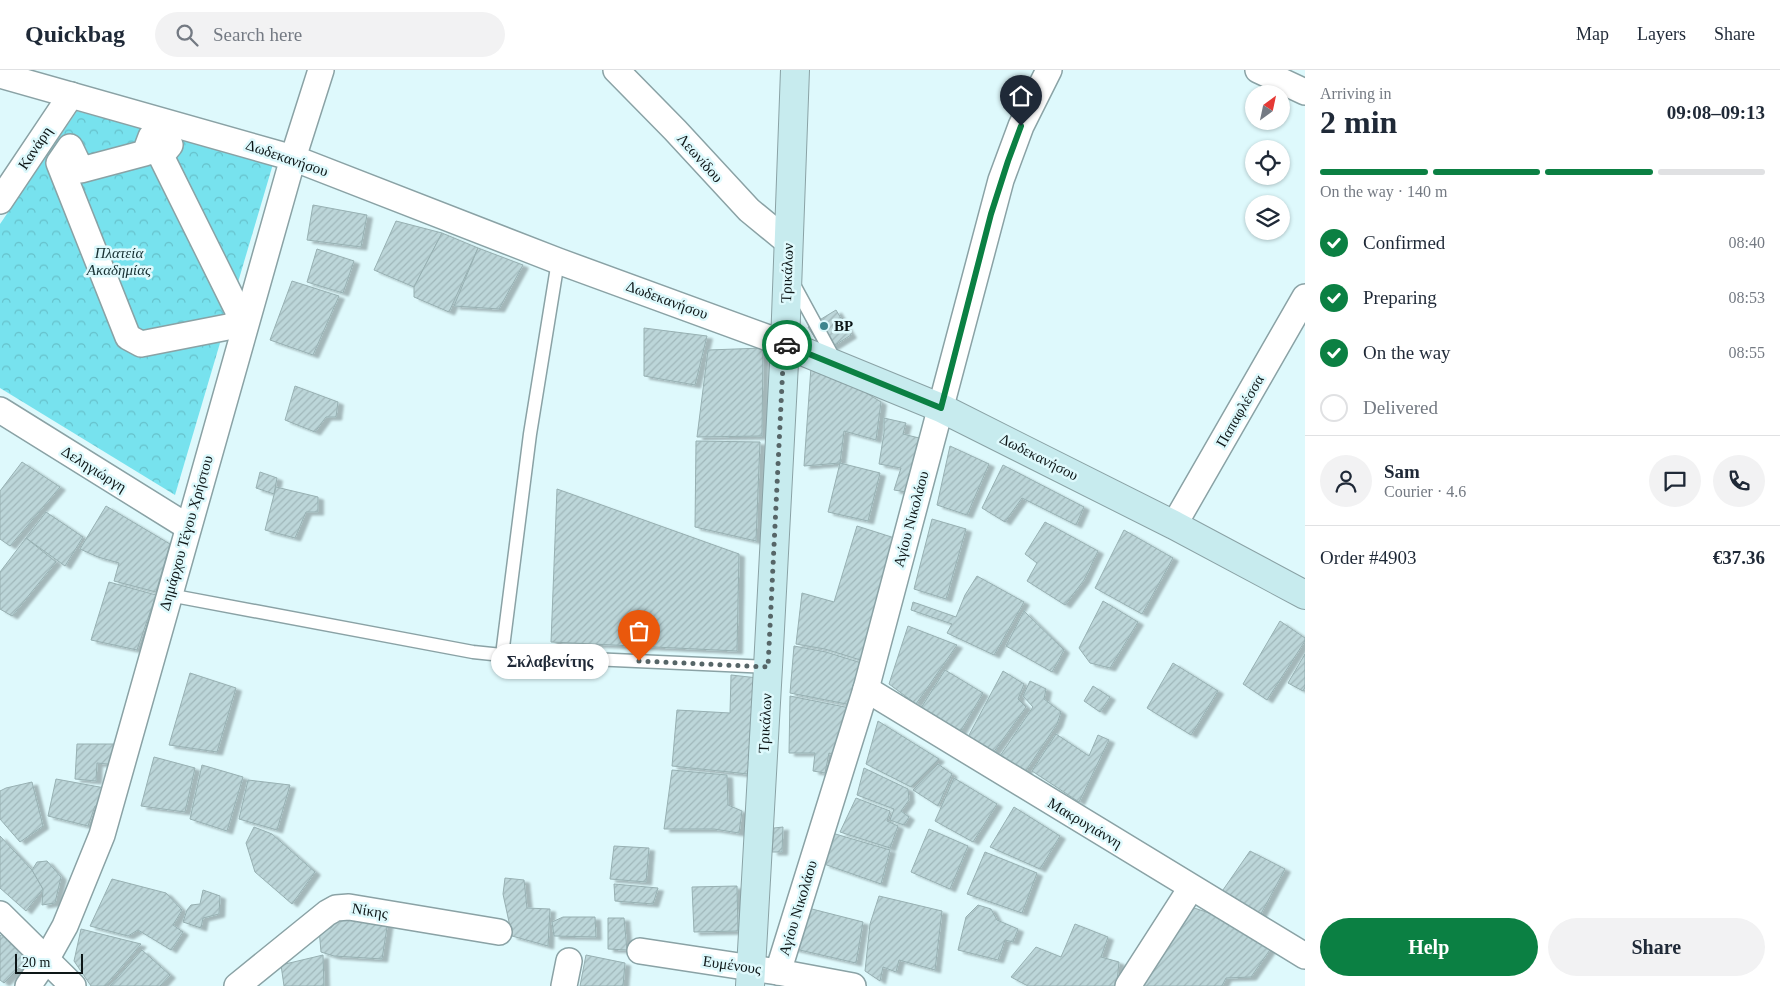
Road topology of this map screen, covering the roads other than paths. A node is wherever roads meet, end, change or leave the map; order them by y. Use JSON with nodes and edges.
{"nodes":[{"id":1,"x":321,"y":70,"type":"edge"},
{"id":2,"x":616,"y":70,"type":"edge"},
{"id":3,"x":795,"y":70,"type":"edge"},
{"id":4,"x":1049,"y":70,"type":"edge"},
{"id":5,"x":1258,"y":70,"type":"edge"},
{"id":6,"x":0,"y":75,"type":"edge"},
{"id":7,"x":1305,"y":92,"type":"edge"},
{"id":8,"x":70,"y":95,"type":"junction"},
{"id":9,"x":293,"y":158,"type":"junction"},
{"id":10,"x":0,"y":200,"type":"edge"},
{"id":11,"x":788,"y":242,"type":"junction"},
{"id":12,"x":558,"y":262,"type":"junction"},
{"id":13,"x":786,"y":270,"type":"junction"},
{"id":14,"x":1305,"y":297,"type":"edge"},
{"id":15,"x":238,"y":311,"type":"joint"},
{"id":16,"x":784,"y":344,"type":"junction"},
{"id":17,"x":838,"y":365,"type":"junction"},
{"id":18,"x":941,"y":408,"type":"junction"},
{"id":19,"x":0,"y":410,"type":"edge"},
{"id":20,"x":1174,"y":525,"type":"junction"},
{"id":21,"x":188,"y":527,"type":"junction"},
{"id":22,"x":169,"y":595,"type":"junction"},
{"id":23,"x":1305,"y":595,"type":"edge"},
{"id":24,"x":502,"y":655,"type":"junction"},
{"id":25,"x":768,"y":667,"type":"junction"},
{"id":26,"x":866,"y":689,"type":"junction"},
{"id":27,"x":1191,"y":888,"type":"junction"},
{"id":28,"x":0,"y":914,"type":"edge"},
{"id":29,"x":499,"y":932,"type":"dead end"},
{"id":30,"x":640,"y":951,"type":"dead end"},
{"id":31,"x":1305,"y":956,"type":"edge"},
{"id":32,"x":46,"y":960,"type":"junction"},
{"id":33,"x":569,"y":961,"type":"dead end"},
{"id":34,"x":760,"y":975,"type":"edge"},
{"id":35,"x":28,"y":986,"type":"edge"},
{"id":36,"x":73,"y":986,"type":"edge"},
{"id":37,"x":237,"y":986,"type":"edge"},
{"id":38,"x":564,"y":986,"type":"edge"},
{"id":39,"x":853,"y":986,"type":"edge"},
{"id":40,"x":1128,"y":986,"type":"edge"}],
"edges":[{"from":1,"to":9,"type":"street","name":"Δημάρχου Τέγου Χρήστου"},
{"from":2,"to":11,"type":"street","name":"Λεωνίδου"},
{"from":3,"to":11,"type":"main road","name":"Τρικάλων"},
{"from":4,"to":18,"type":"street","name":"Αγίου Νικολάου"},
{"from":5,"to":7,"type":"street"},
{"from":6,"to":8,"type":"street","name":"Δωδεκανήσου"},
{"from":8,"to":9,"type":"street","name":"Δωδεκανήσου"},
{"from":8,"to":10,"type":"street","name":"Κανάρη"},
{"from":9,"to":12,"type":"street","name":"Δωδεκανήσου"},
{"from":9,"to":21,"type":"street","name":"Δημάρχου Τέγου Χρήστου"},
{"from":11,"to":13,"type":"main road","name":"Τρικάλων"},
{"from":12,"to":16,"type":"street","name":"Δωδεκανήσου"},
{"from":12,"to":24,"type":"lane"},
{"from":13,"to":16,"type":"main road","name":"Τρικάλων"},
{"from":13,"to":17,"type":"lane"},
{"from":14,"to":20,"type":"street","name":"Παπαφλέσσα"},
{"from":15,"to":15,"type":"street"},
{"from":16,"to":17,"type":"main road","name":"Δωδεκανήσου"},
{"from":16,"to":25,"type":"main road","name":"Τρικάλων"},
{"from":17,"to":18,"type":"main road","name":"Δωδεκανήσου"},
{"from":18,"to":20,"type":"main road","name":"Δωδεκανήσου"},
{"from":18,"to":26,"type":"street","name":"Αγίου Νικολάου"},
{"from":19,"to":21,"type":"street","name":"Δεληγιώργη"},
{"from":20,"to":23,"type":"main road","name":"Δωδεκανήσου"},
{"from":21,"to":22,"type":"street","name":"Δημάρχου Τέγου Χρήστου"},
{"from":22,"to":24,"type":"lane"},
{"from":22,"to":32,"type":"street","name":"Δημάρχου Τέγου Χρήστου"},
{"from":24,"to":25,"type":"lane"},
{"from":25,"to":34,"type":"main road","name":"Τρικάλων"},
{"from":26,"to":27,"type":"street","name":"Μακρυγιάννη"},
{"from":26,"to":34,"type":"street","name":"Αγίου Νικολάου"},
{"from":27,"to":31,"type":"street","name":"Μακρυγιάννη"},
{"from":27,"to":40,"type":"street"},
{"from":28,"to":32,"type":"street"},
{"from":29,"to":37,"type":"street","name":"Νίκης"},
{"from":30,"to":34,"type":"street","name":"Ευμένους"},
{"from":32,"to":35,"type":"street","name":"Δημάρχου Τέγου Χρήστου"},
{"from":32,"to":36,"type":"street"},
{"from":33,"to":38,"type":"street"},
{"from":34,"to":39,"type":"street","name":"Ευμένους"}]}
